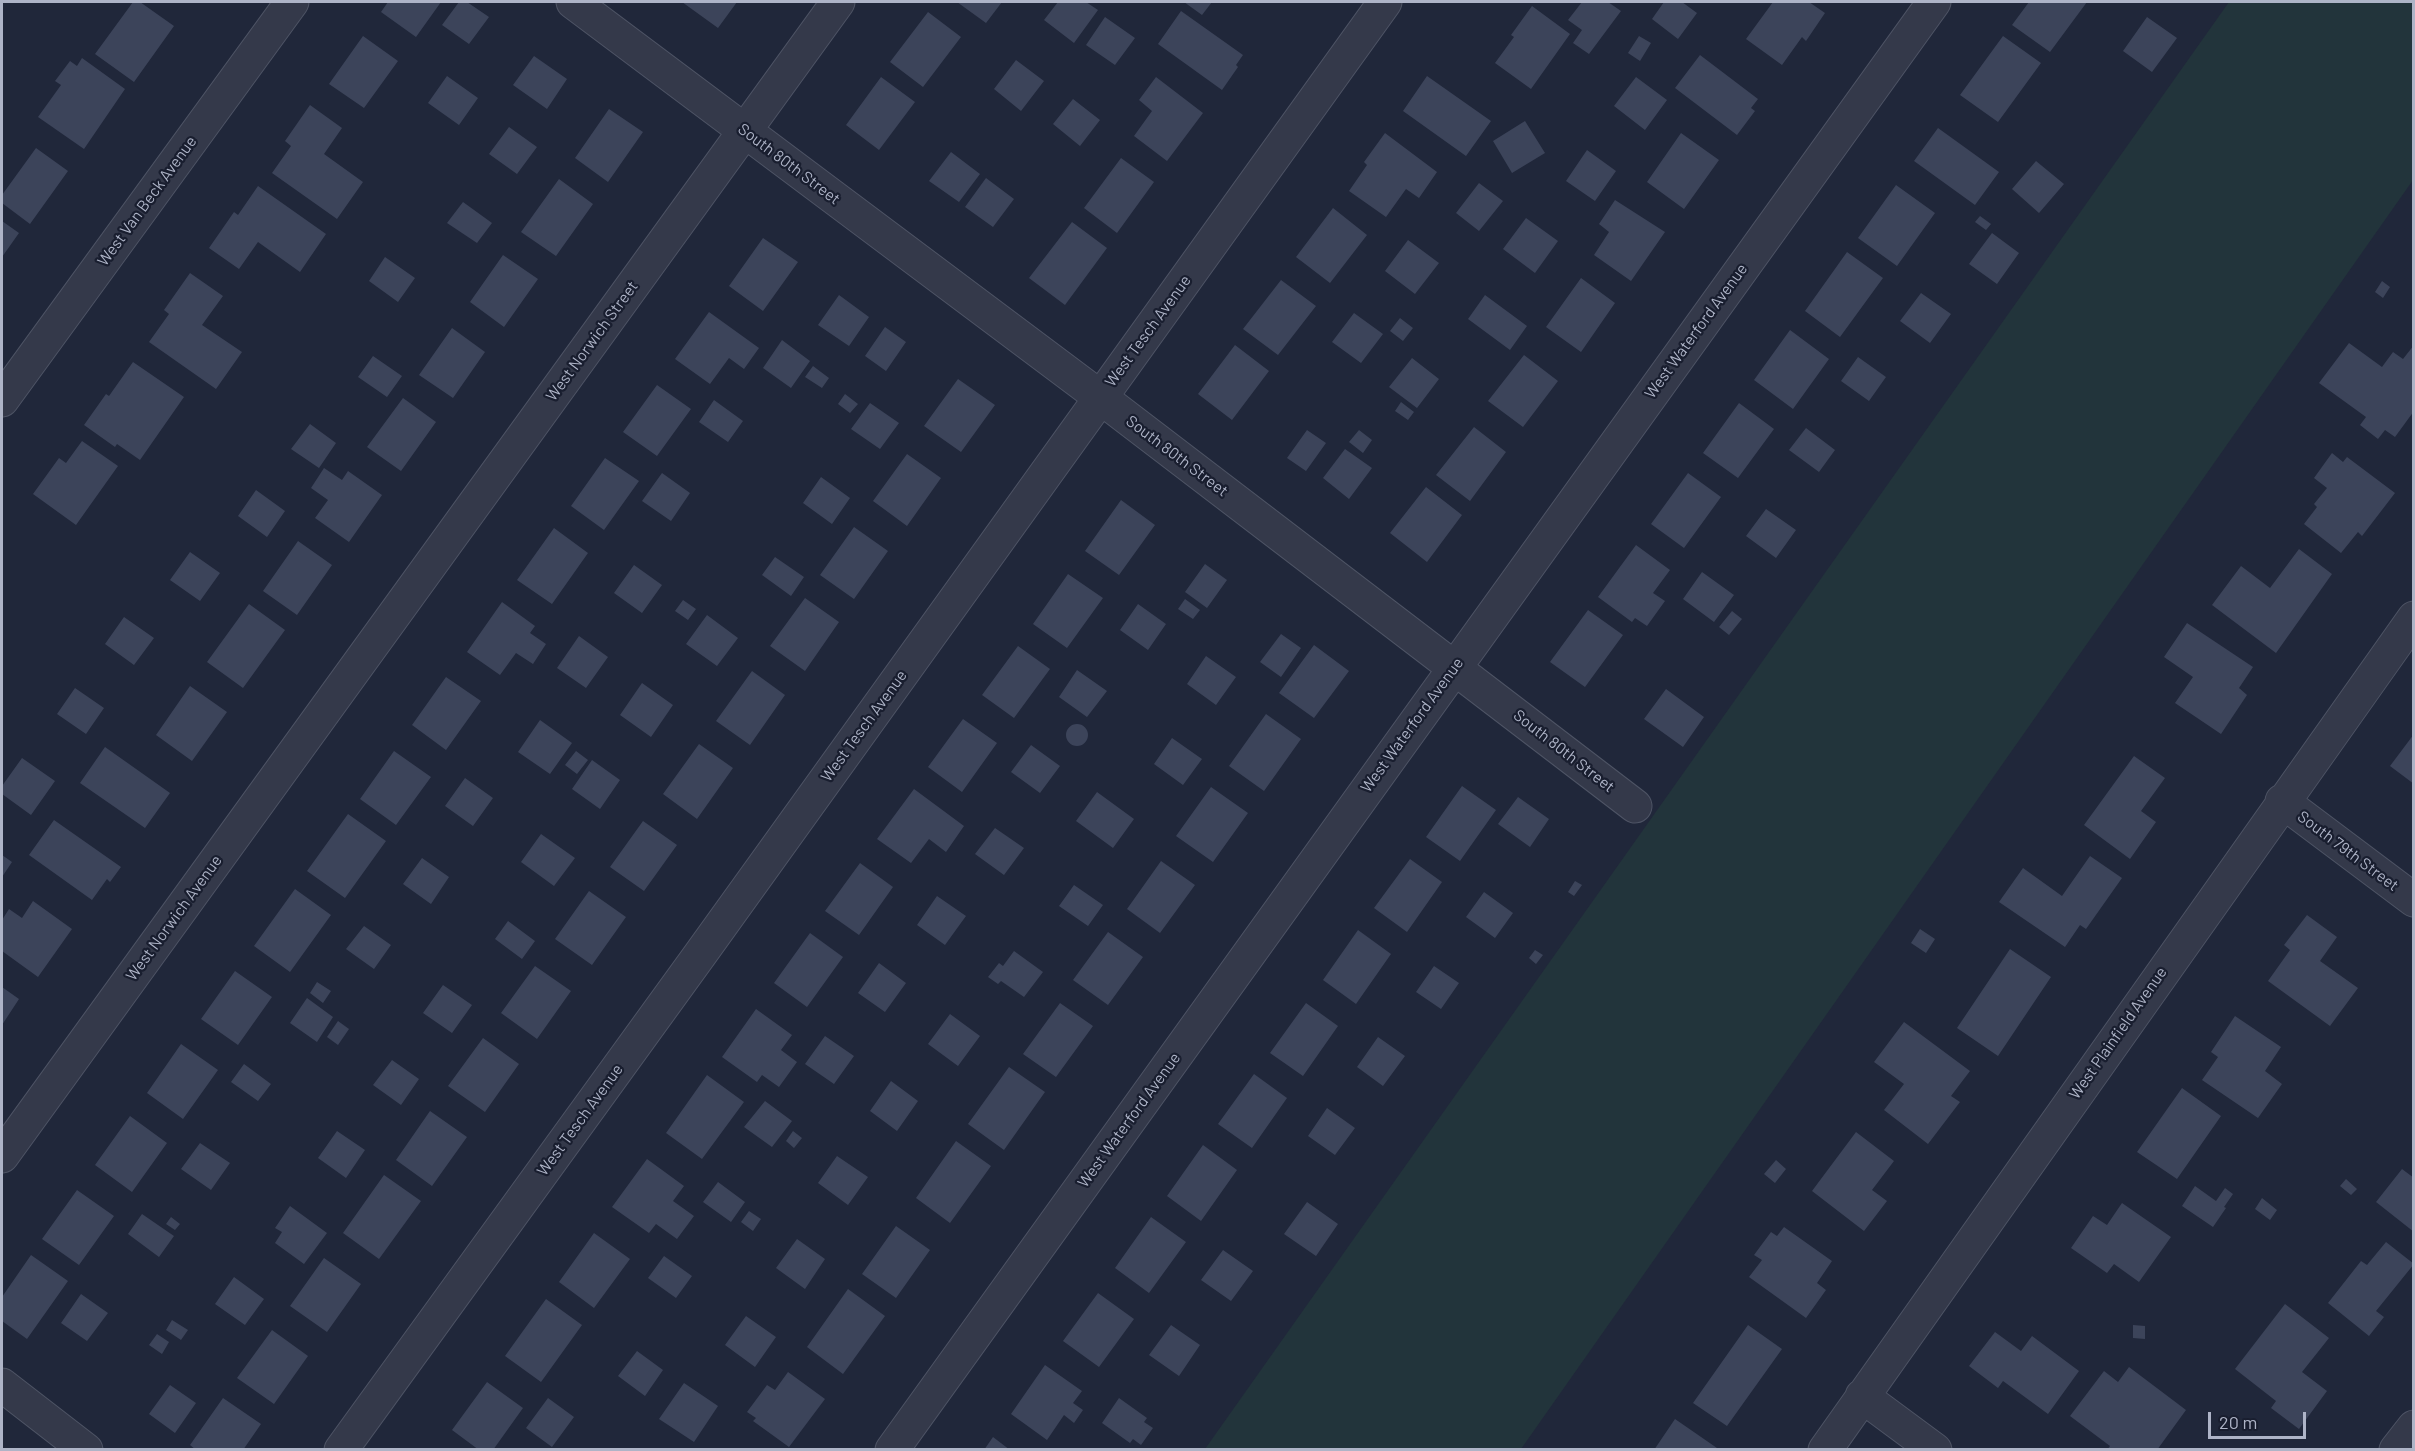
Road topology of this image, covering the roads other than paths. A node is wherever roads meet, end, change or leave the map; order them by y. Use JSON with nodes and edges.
{"nodes":[{"id":1,"x":292,"y":2,"type":"edge"},
{"id":2,"x":573,"y":2,"type":"edge"},
{"id":3,"x":838,"y":2,"type":"edge"},
{"id":4,"x":1385,"y":2,"type":"edge"},
{"id":5,"x":1934,"y":2,"type":"edge"},
{"id":6,"x":744,"y":131,"type":"junction"},
{"id":7,"x":1100,"y":397,"type":"junction"},
{"id":8,"x":2,"y":400,"type":"edge"},
{"id":9,"x":2414,"y":618,"type":"edge"},
{"id":10,"x":1454,"y":666,"type":"junction"},
{"id":11,"x":346,"y":680,"type":"joint"},
{"id":12,"x":2282,"y":801,"type":"junction"},
{"id":13,"x":1635,"y":806,"type":"dead end"},
{"id":14,"x":2414,"y":900,"type":"edge"},
{"id":15,"x":2,"y":1156,"type":"edge"},
{"id":16,"x":2,"y":1385,"type":"edge"},
{"id":17,"x":1862,"y":1396,"type":"junction"},
{"id":18,"x":2414,"y":1427,"type":"edge"},
{"id":19,"x":86,"y":1449,"type":"edge"},
{"id":20,"x":341,"y":1449,"type":"edge"},
{"id":21,"x":892,"y":1449,"type":"edge"},
{"id":22,"x":1825,"y":1449,"type":"edge"},
{"id":23,"x":1935,"y":1449,"type":"edge"},
{"id":24,"x":2396,"y":1449,"type":"edge"}],
"edges":[{"from":1,"to":8,"type":"street","name":"West Van Beck Avenue"},
{"from":2,"to":6,"type":"street","name":"South 80th Street"},
{"from":3,"to":6,"type":"street","name":"West Norwich Street"},
{"from":4,"to":7,"type":"street","name":"West Tesch Avenue"},
{"from":5,"to":10,"type":"street","name":"West Waterford Avenue"},
{"from":6,"to":7,"type":"street","name":"South 80th Street"},
{"from":6,"to":11,"type":"street","name":"West Norwich Street"},
{"from":7,"to":10,"type":"street","name":"South 80th Street"},
{"from":7,"to":20,"type":"street","name":"West Tesch Avenue"},
{"from":9,"to":12,"type":"street","name":"West Plainfield Avenue"},
{"from":10,"to":13,"type":"street","name":"South 80th Street"},
{"from":10,"to":21,"type":"street","name":"West Waterford Avenue"},
{"from":11,"to":15,"type":"street","name":"West Norwich Avenue"},
{"from":12,"to":14,"type":"street","name":"South 79th Street"},
{"from":12,"to":17,"type":"street","name":"West Plainfield Avenue"},
{"from":16,"to":19,"type":"street"},
{"from":17,"to":22,"type":"street","name":"West Plainfield Avenue"},
{"from":17,"to":23,"type":"street"},
{"from":18,"to":24,"type":"street"}]}
